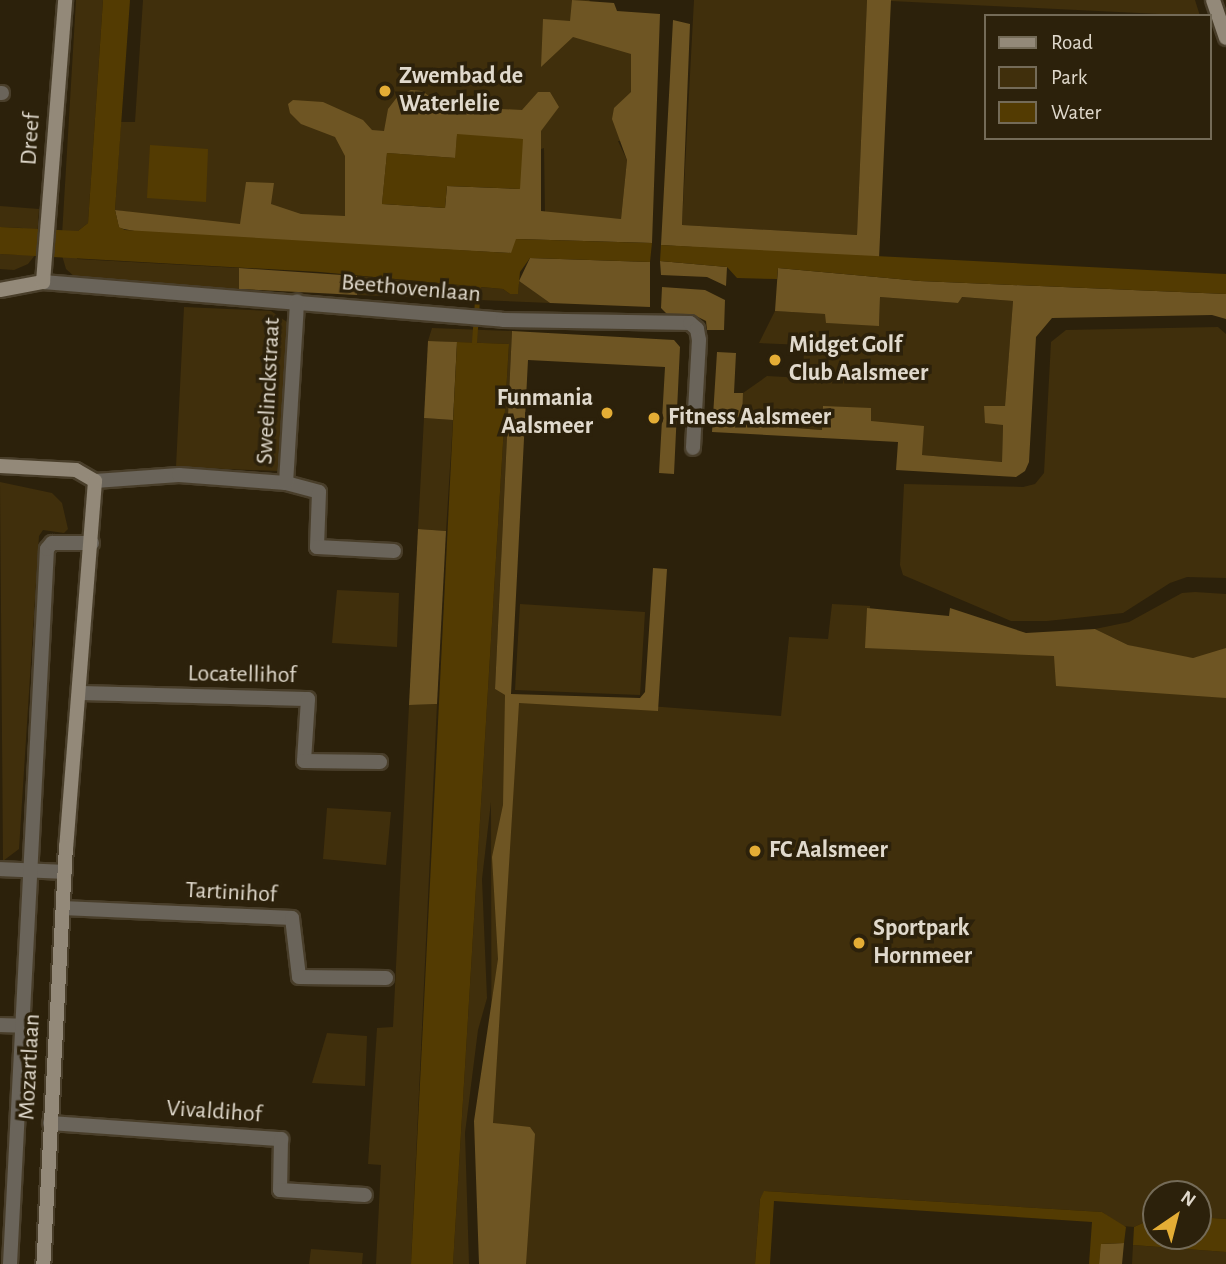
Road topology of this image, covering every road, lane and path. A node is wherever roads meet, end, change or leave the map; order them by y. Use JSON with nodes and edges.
{"nodes":[{"id":1,"x":65,"y":0,"type":"edge"},
{"id":2,"x":1213,"y":0,"type":"edge"},
{"id":3,"x":1226,"y":38,"type":"edge"},
{"id":4,"x":43,"y":282,"type":"junction"},
{"id":5,"x":0,"y":290,"type":"edge"},
{"id":6,"x":297,"y":302,"type":"junction"},
{"id":7,"x":693,"y":448,"type":"dead end"},
{"id":8,"x":0,"y":466,"type":"edge"},
{"id":9,"x":95,"y":481,"type":"junction"},
{"id":10,"x":286,"y":483,"type":"junction"},
{"id":11,"x":92,"y":543,"type":"junction"},
{"id":12,"x":394,"y":551,"type":"dead end"},
{"id":13,"x":79,"y":693,"type":"junction"},
{"id":14,"x":380,"y":762,"type":"dead end"},
{"id":15,"x":0,"y":869,"type":"edge"},
{"id":16,"x":29,"y":870,"type":"junction"},
{"id":17,"x":65,"y":872,"type":"junction"},
{"id":18,"x":64,"y":908,"type":"junction"},
{"id":19,"x":386,"y":978,"type":"dead end"},
{"id":20,"x":0,"y":1025,"type":"edge"},
{"id":21,"x":25,"y":1026,"type":"junction"},
{"id":22,"x":50,"y":1123,"type":"junction"},
{"id":23,"x":365,"y":1195,"type":"dead end"},
{"id":24,"x":10,"y":1264,"type":"edge"},
{"id":25,"x":43,"y":1264,"type":"edge"}],
"edges":[{"from":1,"to":4,"type":"street","name":"Dreef"},
{"from":2,"to":3,"type":"street"},
{"from":4,"to":5,"type":"street","name":"Beethovenlaan"},
{"from":4,"to":6,"type":"street","name":"Beethovenlaan"},
{"from":6,"to":7,"type":"street","name":"Beethovenlaan"},
{"from":6,"to":10,"type":"street","name":"Sweelinckstraat"},
{"from":8,"to":9,"type":"street","name":"Sweelinckstraat"},
{"from":9,"to":10,"type":"street","name":"Sweelinckstraat"},
{"from":9,"to":11,"type":"street","name":"Mozartlaan"},
{"from":10,"to":12,"type":"street","name":"Sweelinckstraat"},
{"from":11,"to":13,"type":"street","name":"Mozartlaan"},
{"from":11,"to":16,"type":"street","name":"Mozartlaan"},
{"from":13,"to":14,"type":"street","name":"Locatellihof"},
{"from":13,"to":17,"type":"street","name":"Mozartlaan"},
{"from":15,"to":16,"type":"street"},
{"from":16,"to":17,"type":"street"},
{"from":16,"to":21,"type":"street","name":"Mozartlaan"},
{"from":17,"to":18,"type":"street","name":"Mozartlaan"},
{"from":18,"to":19,"type":"street","name":"Tartinihof"},
{"from":18,"to":22,"type":"street","name":"Mozartlaan"},
{"from":20,"to":21,"type":"street"},
{"from":21,"to":24,"type":"street","name":"Mozartlaan"},
{"from":22,"to":23,"type":"street","name":"Vivaldihof"},
{"from":22,"to":25,"type":"street","name":"Mozartlaan"}]}
